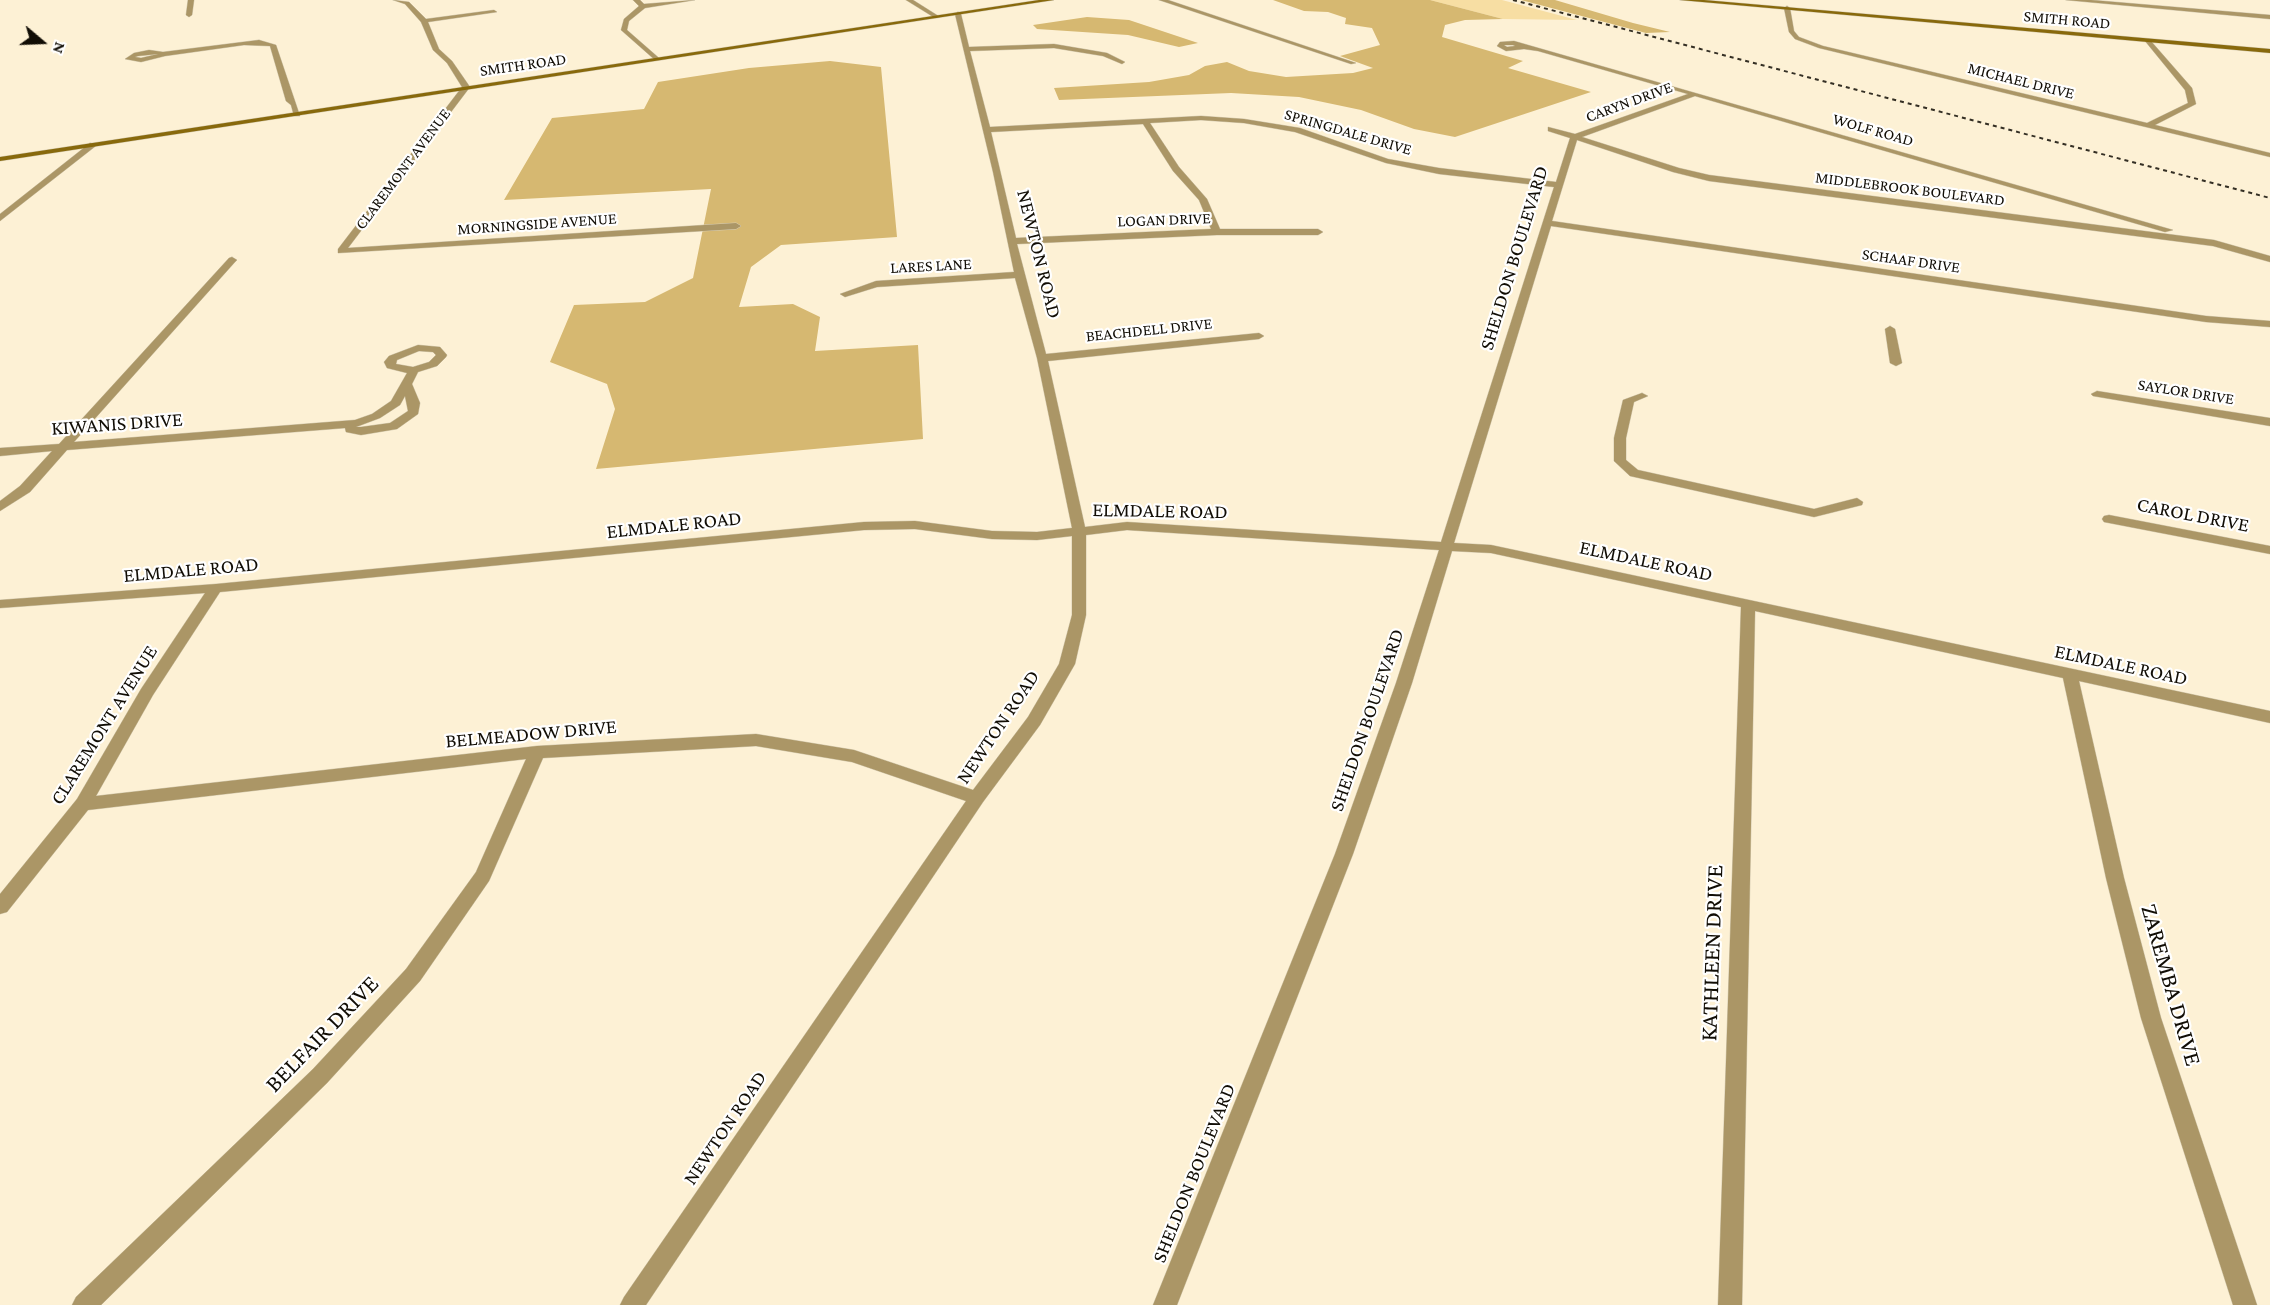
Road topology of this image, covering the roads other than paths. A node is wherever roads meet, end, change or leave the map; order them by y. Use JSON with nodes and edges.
{"nodes":[{"id":1,"x":191,"y":0,"type":"edge"},
{"id":2,"x":396,"y":0,"type":"edge"},
{"id":3,"x":636,"y":0,"type":"edge"},
{"id":4,"x":692,"y":0,"type":"edge"},
{"id":5,"x":909,"y":0,"type":"edge"},
{"id":6,"x":1051,"y":0,"type":"edge"},
{"id":7,"x":1162,"y":0,"type":"edge"},
{"id":8,"x":1683,"y":0,"type":"edge"},
{"id":9,"x":2069,"y":0,"type":"edge"},
{"id":10,"x":643,"y":6,"type":"junction"},
{"id":11,"x":1787,"y":8,"type":"junction"},
{"id":12,"x":494,"y":12,"type":"dead end"},
{"id":13,"x":958,"y":14,"type":"junction"},
{"id":14,"x":189,"y":15,"type":"dead end"},
{"id":15,"x":937,"y":17,"type":"junction"},
{"id":16,"x":2270,"y":17,"type":"edge"},
{"id":17,"x":424,"y":21,"type":"junction"},
{"id":18,"x":2148,"y":41,"type":"junction"},
{"id":19,"x":1524,"y":47,"type":"dead end"},
{"id":20,"x":967,"y":49,"type":"junction"},
{"id":21,"x":2270,"y":51,"type":"edge"},
{"id":22,"x":162,"y":54,"type":"dead end"},
{"id":23,"x":657,"y":59,"type":"junction"},
{"id":24,"x":1122,"y":62,"type":"dead end"},
{"id":25,"x":1353,"y":63,"type":"dead end"},
{"id":26,"x":466,"y":87,"type":"junction"},
{"id":27,"x":1695,"y":94,"type":"junction"},
{"id":28,"x":290,"y":101,"type":"junction"},
{"id":29,"x":297,"y":114,"type":"junction"},
{"id":30,"x":287,"y":115,"type":"junction"},
{"id":31,"x":1145,"y":121,"type":"junction"},
{"id":32,"x":2147,"y":126,"type":"junction"},
{"id":33,"x":1551,"y":129,"type":"dead end"},
{"id":34,"x":987,"y":130,"type":"junction"},
{"id":35,"x":1574,"y":137,"type":"junction"},
{"id":36,"x":93,"y":145,"type":"junction"},
{"id":37,"x":2270,"y":156,"type":"edge"},
{"id":38,"x":0,"y":159,"type":"edge"},
{"id":39,"x":1557,"y":185,"type":"junction"},
{"id":40,"x":0,"y":218,"type":"edge"},
{"id":41,"x":1548,"y":223,"type":"junction"},
{"id":42,"x":736,"y":226,"type":"dead end"},
{"id":43,"x":1217,"y":232,"type":"junction"},
{"id":44,"x":1318,"y":232,"type":"dead end"},
{"id":45,"x":1011,"y":241,"type":"junction"},
{"id":46,"x":2214,"y":243,"type":"junction"},
{"id":47,"x":340,"y":251,"type":"joint"},
{"id":48,"x":2270,"y":259,"type":"edge"},
{"id":49,"x":232,"y":260,"type":"dead end"},
{"id":50,"x":1019,"y":275,"type":"junction"},
{"id":51,"x":845,"y":294,"type":"dead end"},
{"id":52,"x":2270,"y":324,"type":"edge"},
{"id":53,"x":1890,"y":329,"type":"dead end"},
{"id":54,"x":1259,"y":336,"type":"dead end"},
{"id":55,"x":1042,"y":358,"type":"junction"},
{"id":56,"x":1896,"y":363,"type":"dead end"},
{"id":57,"x":414,"y":370,"type":"dead end"},
{"id":58,"x":406,"y":384,"type":"junction"},
{"id":59,"x":2097,"y":394,"type":"dead end"},
{"id":60,"x":1642,"y":396,"type":"dead end"},
{"id":61,"x":2270,"y":422,"type":"edge"},
{"id":62,"x":336,"y":427,"type":"junction"},
{"id":63,"x":61,"y":448,"type":"junction"},
{"id":64,"x":0,"y":452,"type":"edge"},
{"id":65,"x":1857,"y":502,"type":"dead end"},
{"id":66,"x":0,"y":507,"type":"edge"},
{"id":67,"x":2109,"y":519,"type":"dead end"},
{"id":68,"x":1079,"y":529,"type":"junction"},
{"id":69,"x":1447,"y":544,"type":"junction"},
{"id":70,"x":2270,"y":549,"type":"edge"},
{"id":71,"x":216,"y":588,"type":"junction"},
{"id":72,"x":1748,"y":603,"type":"junction"},
{"id":73,"x":0,"y":604,"type":"edge"},
{"id":74,"x":2070,"y":674,"type":"junction"},
{"id":75,"x":2270,"y":717,"type":"edge"},
{"id":76,"x":537,"y":752,"type":"junction"},
{"id":77,"x":977,"y":798,"type":"junction"},
{"id":78,"x":83,"y":804,"type":"junction"},
{"id":79,"x":0,"y":907,"type":"edge"},
{"id":80,"x":634,"y":1304,"type":"edge"},
{"id":81,"x":84,"y":1305,"type":"edge"},
{"id":82,"x":1165,"y":1305,"type":"edge"},
{"id":83,"x":1730,"y":1305,"type":"edge"},
{"id":84,"x":2246,"y":1305,"type":"edge"}],
"edges":[{"from":1,"to":14,"type":"street"},
{"from":2,"to":17,"type":"street"},
{"from":3,"to":10,"type":"street"},
{"from":4,"to":10,"type":"street"},
{"from":5,"to":15,"type":"street"},
{"from":6,"to":13,"type":"main road","name":"SMITH ROAD"},
{"from":7,"to":25,"type":"street"},
{"from":8,"to":11,"type":"main road","name":"SMITH ROAD"},
{"from":9,"to":16,"type":"street"},
{"from":10,"to":23,"type":"street"},
{"from":11,"to":18,"type":"main road","name":"SMITH ROAD"},
{"from":11,"to":32,"type":"street","name":"MICHAEL DRIVE"},
{"from":12,"to":17,"type":"street"},
{"from":13,"to":15,"type":"main road","name":"SMITH ROAD"},
{"from":13,"to":20,"type":"street","name":"NEWTON ROAD"},
{"from":15,"to":23,"type":"main road","name":"SMITH ROAD"},
{"from":17,"to":26,"type":"street"},
{"from":18,"to":21,"type":"main road","name":"SMITH ROAD"},
{"from":18,"to":32,"type":"street"},
{"from":19,"to":27,"type":"street","name":"WOLF ROAD"},
{"from":20,"to":24,"type":"street"},
{"from":20,"to":34,"type":"street","name":"NEWTON ROAD"},
{"from":22,"to":28,"type":"street"},
{"from":23,"to":26,"type":"main road","name":"SMITH ROAD"},
{"from":26,"to":29,"type":"main road","name":"SMITH ROAD"},
{"from":26,"to":47,"type":"street","name":"CLAREMONT AVENUE"},
{"from":27,"to":35,"type":"street","name":"CARYN DRIVE"},
{"from":27,"to":46,"type":"street","name":"WOLF ROAD"},
{"from":28,"to":29,"type":"street"},
{"from":28,"to":30,"type":"street"},
{"from":29,"to":30,"type":"main road","name":"SMITH ROAD"},
{"from":30,"to":36,"type":"main road","name":"SMITH ROAD"},
{"from":31,"to":34,"type":"street","name":"SPRINGDALE DRIVE"},
{"from":31,"to":39,"type":"street","name":"SPRINGDALE DRIVE"},
{"from":31,"to":43,"type":"street"},
{"from":32,"to":37,"type":"street","name":"MICHAEL DRIVE"},
{"from":33,"to":35,"type":"street","name":"MIDDLEBROOK BOULEVARD"},
{"from":34,"to":45,"type":"street","name":"NEWTON ROAD"},
{"from":35,"to":39,"type":"street","name":"SHELDON BOULEVARD"},
{"from":35,"to":46,"type":"street","name":"MIDDLEBROOK BOULEVARD"},
{"from":36,"to":38,"type":"main road","name":"SMITH ROAD"},
{"from":36,"to":40,"type":"street"},
{"from":39,"to":41,"type":"street","name":"SHELDON BOULEVARD"},
{"from":41,"to":52,"type":"street","name":"SCHAAF DRIVE"},
{"from":41,"to":69,"type":"street","name":"SHELDON BOULEVARD"},
{"from":42,"to":47,"type":"street","name":"MORNINGSIDE AVENUE"},
{"from":43,"to":44,"type":"street","name":"LOGAN DRIVE"},
{"from":43,"to":45,"type":"street","name":"LOGAN DRIVE"},
{"from":45,"to":50,"type":"street","name":"NEWTON ROAD"},
{"from":46,"to":48,"type":"street","name":"MIDDLEBROOK BOULEVARD"},
{"from":49,"to":63,"type":"street"},
{"from":50,"to":51,"type":"street","name":"LARES LANE"},
{"from":50,"to":55,"type":"street","name":"NEWTON ROAD"},
{"from":53,"to":56,"type":"street"},
{"from":54,"to":55,"type":"street","name":"BEACHDELL DRIVE"},
{"from":55,"to":68,"type":"street","name":"NEWTON ROAD"},
{"from":57,"to":58,"type":"street"},
{"from":58,"to":62,"type":"street"},
{"from":58,"to":62,"type":"street"},
{"from":59,"to":61,"type":"street","name":"SAYLOR DRIVE"},
{"from":60,"to":65,"type":"street"},
{"from":62,"to":63,"type":"street","name":"KIWANIS DRIVE"},
{"from":63,"to":64,"type":"street","name":"KIWANIS DRIVE"},
{"from":63,"to":66,"type":"street"},
{"from":67,"to":70,"type":"street","name":"CAROL DRIVE"},
{"from":68,"to":69,"type":"street","name":"ELMDALE ROAD"},
{"from":68,"to":71,"type":"street","name":"ELMDALE ROAD"},
{"from":68,"to":77,"type":"street","name":"NEWTON ROAD"},
{"from":69,"to":72,"type":"street","name":"ELMDALE ROAD"},
{"from":69,"to":82,"type":"street","name":"SHELDON BOULEVARD"},
{"from":71,"to":73,"type":"street","name":"ELMDALE ROAD"},
{"from":71,"to":78,"type":"street","name":"CLAREMONT AVENUE"},
{"from":72,"to":74,"type":"street","name":"ELMDALE ROAD"},
{"from":72,"to":83,"type":"street","name":"KATHLEEN DRIVE"},
{"from":74,"to":75,"type":"street","name":"ELMDALE ROAD"},
{"from":74,"to":84,"type":"street","name":"ZAREMBA DRIVE"},
{"from":76,"to":77,"type":"street","name":"BELMEADOW DRIVE"},
{"from":76,"to":78,"type":"street","name":"BELMEADOW DRIVE"},
{"from":76,"to":81,"type":"street","name":"BELFAIR DRIVE"},
{"from":77,"to":80,"type":"street","name":"NEWTON ROAD"},
{"from":78,"to":79,"type":"street","name":"CLAREMONT AVENUE"}]}
